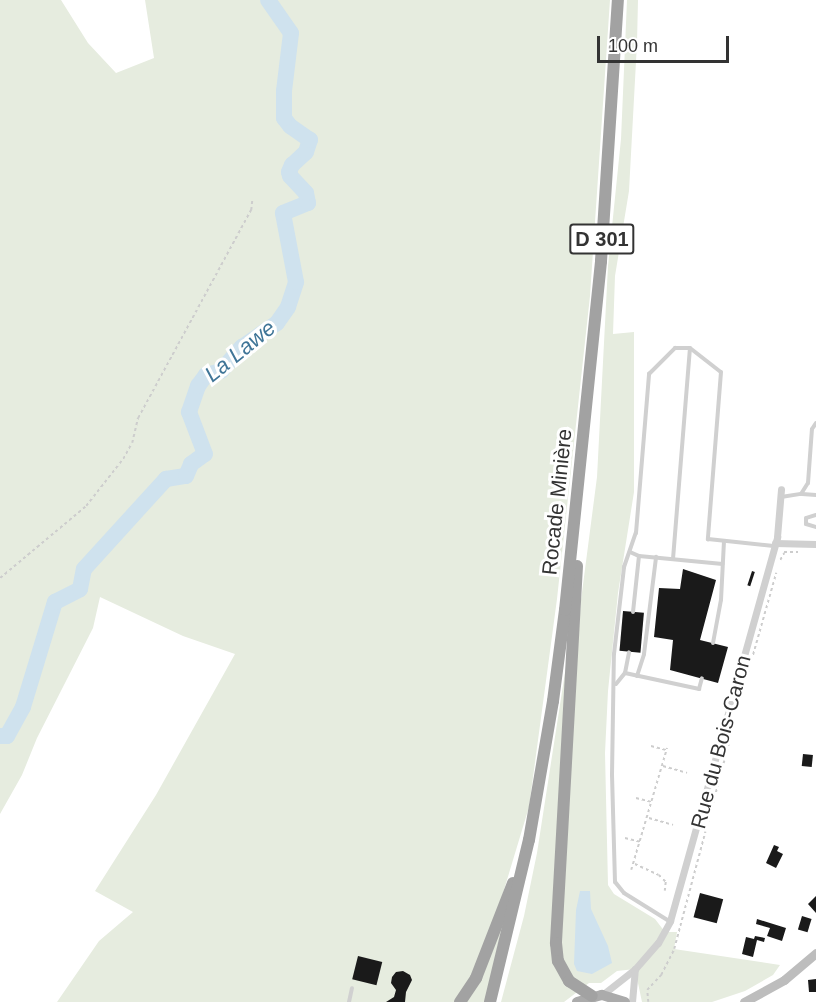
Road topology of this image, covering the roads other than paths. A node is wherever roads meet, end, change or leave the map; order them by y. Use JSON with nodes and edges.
{"nodes":[{"id":1,"x":618,"y":0,"type":"edge"},
{"id":2,"x":690,"y":348,"type":"junction"},
{"id":3,"x":816,"y":423,"type":"edge"},
{"id":4,"x":580,"y":478,"type":"junction"},
{"id":5,"x":781,"y":493,"type":"joint"},
{"id":6,"x":801,"y":494,"type":"junction"},
{"id":7,"x":816,"y":495,"type":"edge"},
{"id":8,"x":816,"y":514,"type":"edge"},
{"id":9,"x":816,"y":527,"type":"edge"},
{"id":10,"x":724,"y":541,"type":"junction"},
{"id":11,"x":816,"y":544,"type":"edge"},
{"id":12,"x":775,"y":545,"type":"junction"},
{"id":13,"x":630,"y":552,"type":"junction"},
{"id":14,"x":639,"y":556,"type":"junction"},
{"id":15,"x":656,"y":557,"type":"junction"},
{"id":16,"x":673,"y":559,"type":"junction"},
{"id":17,"x":723,"y":564,"type":"junction"},
{"id":18,"x":633,"y":612,"type":"dead end"},
{"id":19,"x":713,"y":643,"type":"dead end"},
{"id":20,"x":629,"y":652,"type":"dead end"},
{"id":21,"x":625,"y":673,"type":"junction"},
{"id":22,"x":637,"y":676,"type":"junction"},
{"id":23,"x":702,"y":678,"type":"dead end"},
{"id":24,"x":615,"y":684,"type":"junction"},
{"id":25,"x":529,"y":840,"type":"junction"},
{"id":26,"x":670,"y":921,"type":"junction"},
{"id":27,"x":816,"y":953,"type":"edge"},
{"id":28,"x":635,"y":969,"type":"junction"},
{"id":29,"x":352,"y":988,"type":"dead end"},
{"id":30,"x":597,"y":995,"type":"junction"},
{"id":31,"x":349,"y":1002,"type":"edge"},
{"id":32,"x":460,"y":1002,"type":"edge"},
{"id":33,"x":490,"y":1002,"type":"edge"},
{"id":34,"x":577,"y":1002,"type":"edge"},
{"id":35,"x":625,"y":1002,"type":"edge"},
{"id":36,"x":632,"y":1002,"type":"edge"},
{"id":37,"x":744,"y":1002,"type":"edge"}],
"edges":[{"from":1,"to":4,"type":"highway","name":"Rocade Minière","number":"D 301"},
{"from":2,"to":10,"type":"lane"},
{"from":2,"to":13,"type":"lane"},
{"from":2,"to":16,"type":"lane"},
{"from":3,"to":6,"type":"lane"},
{"from":4,"to":25,"type":"highway","name":"Rocade Minière","number":"D 301"},
{"from":4,"to":30,"type":"highway"},
{"from":5,"to":6,"type":"lane"},
{"from":5,"to":12,"type":"street","name":"Rue du Bois-Caron"},
{"from":6,"to":7,"type":"lane"},
{"from":8,"to":9,"type":"lane"},
{"from":10,"to":12,"type":"lane"},
{"from":10,"to":17,"type":"lane"},
{"from":11,"to":12,"type":"street"},
{"from":12,"to":26,"type":"street","name":"Rue du Bois-Caron"},
{"from":13,"to":14,"type":"lane"},
{"from":13,"to":24,"type":"lane"},
{"from":14,"to":15,"type":"lane"},
{"from":14,"to":18,"type":"lane"},
{"from":15,"to":16,"type":"lane"},
{"from":15,"to":22,"type":"lane"},
{"from":16,"to":17,"type":"lane"},
{"from":17,"to":19,"type":"lane"},
{"from":20,"to":21,"type":"lane"},
{"from":21,"to":22,"type":"lane"},
{"from":21,"to":24,"type":"lane"},
{"from":22,"to":23,"type":"lane"},
{"from":24,"to":26,"type":"lane"},
{"from":25,"to":32,"type":"highway"},
{"from":25,"to":33,"type":"highway","name":"Rocade Minière","number":"D 301"},
{"from":26,"to":28,"type":"street","name":"Rue du Bois-Caron"},
{"from":27,"to":37,"type":"main road"},
{"from":28,"to":30,"type":"street","name":"Rue du Bois-Caron"},
{"from":28,"to":36,"type":"street"},
{"from":29,"to":31,"type":"lane"},
{"from":30,"to":34,"type":"main road"},
{"from":30,"to":35,"type":"main road"}]}
